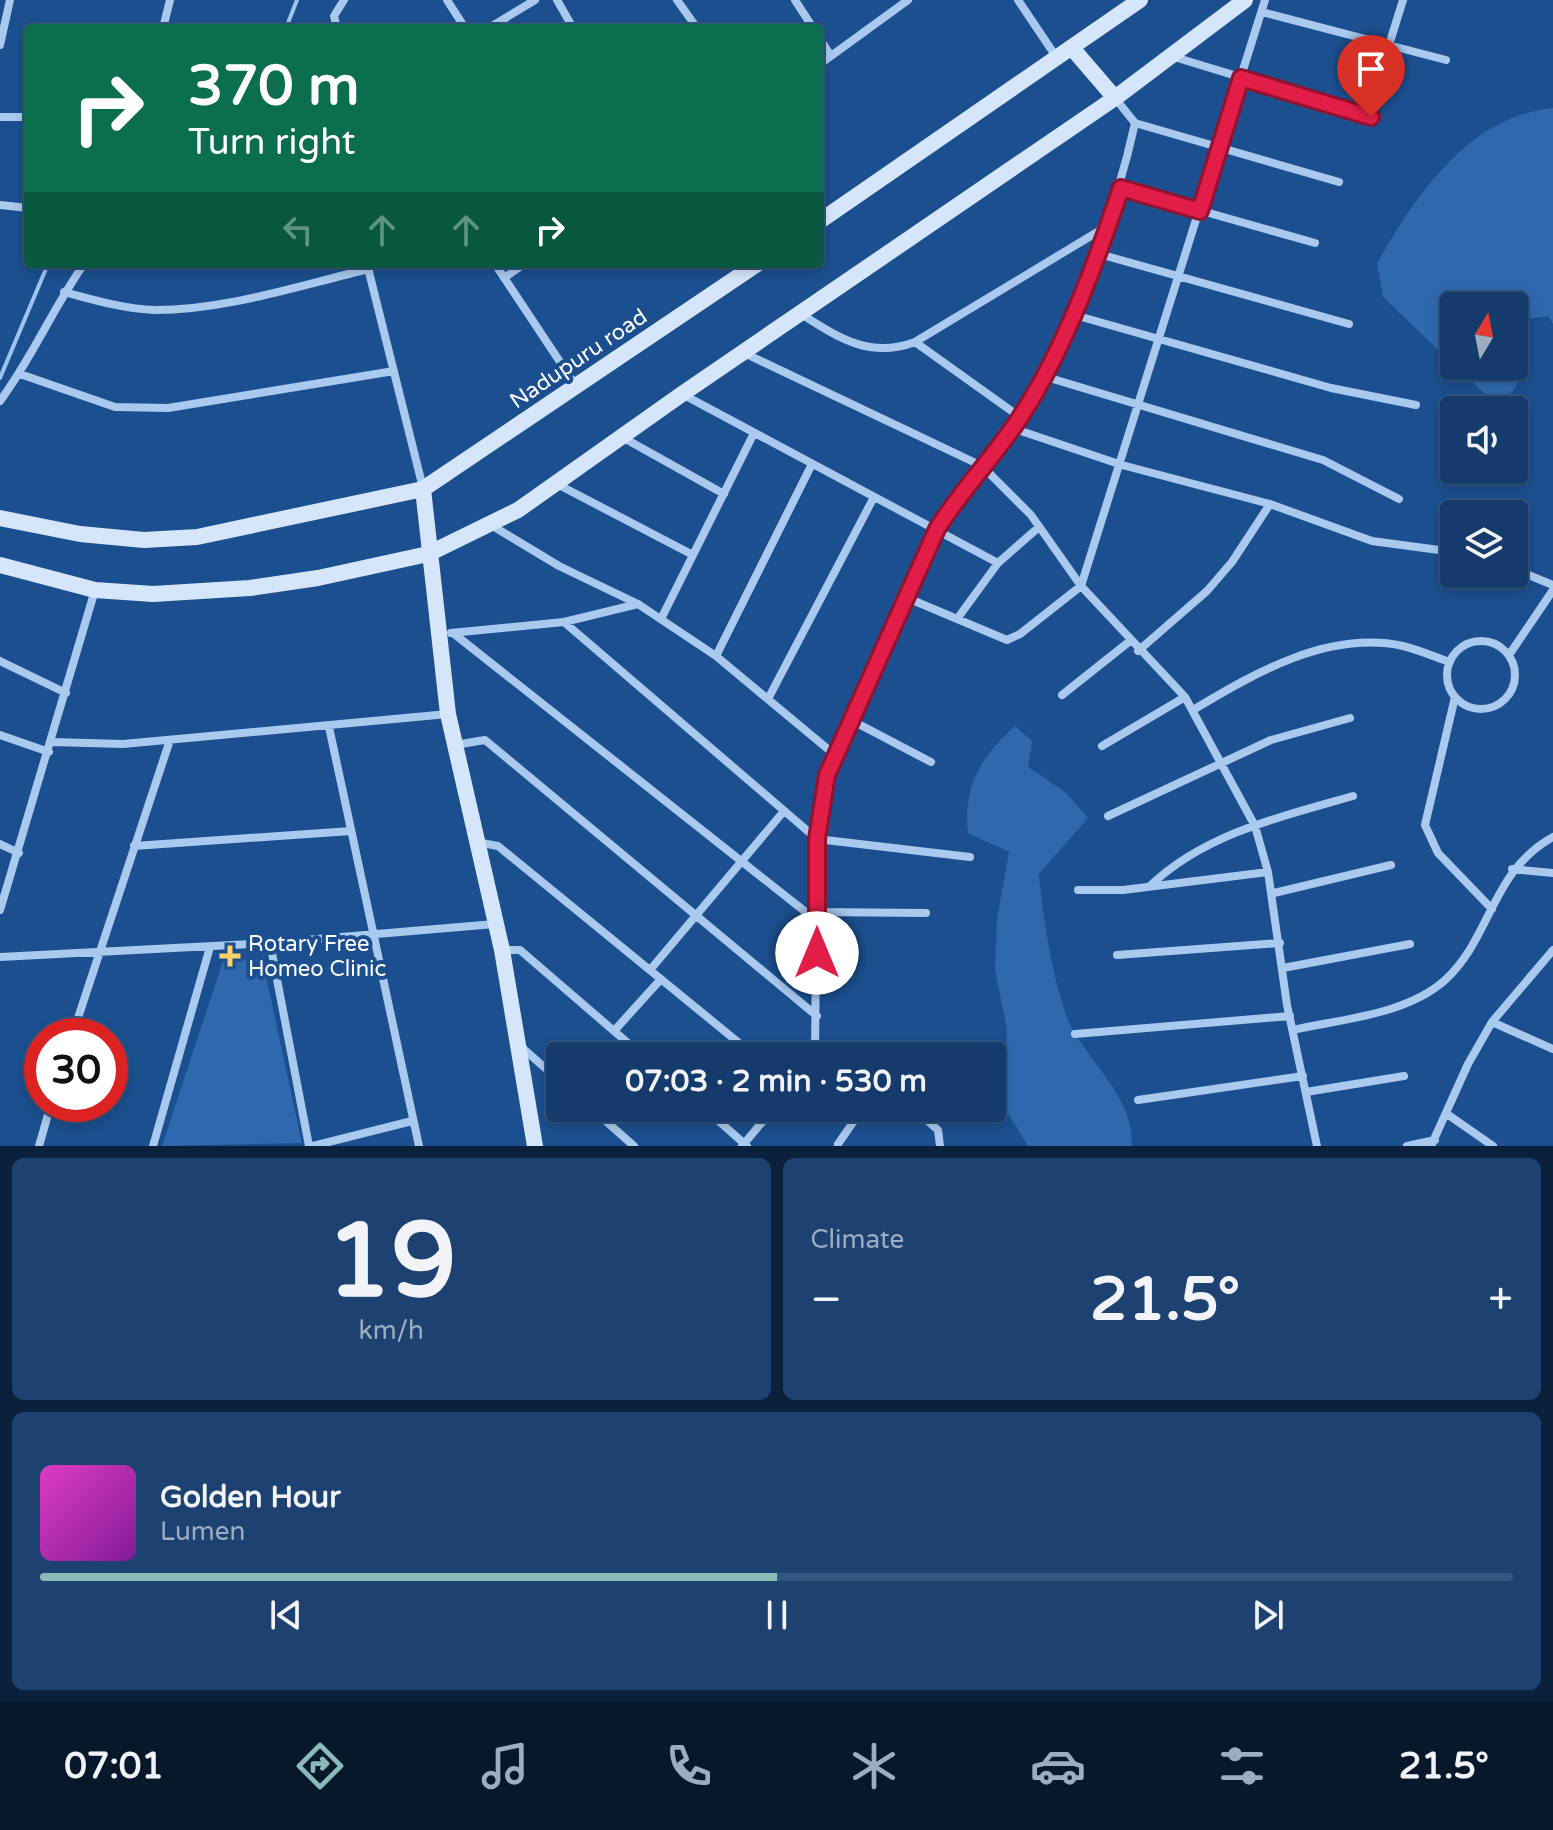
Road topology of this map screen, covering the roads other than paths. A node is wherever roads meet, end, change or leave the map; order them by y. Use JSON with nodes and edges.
{"nodes":[{"id":1,"x":10,"y":0,"type":"edge"},
{"id":2,"x":158,"y":0,"type":"edge"},
{"id":3,"x":170,"y":0,"type":"edge"},
{"id":4,"x":344,"y":0,"type":"edge"},
{"id":5,"x":447,"y":0,"type":"edge"},
{"id":6,"x":535,"y":0,"type":"edge"},
{"id":7,"x":557,"y":0,"type":"edge"},
{"id":8,"x":677,"y":0,"type":"edge"},
{"id":9,"x":795,"y":0,"type":"edge"},
{"id":10,"x":908,"y":0,"type":"edge"},
{"id":11,"x":1018,"y":0,"type":"edge"},
{"id":12,"x":1140,"y":0,"type":"edge"},
{"id":13,"x":1245,"y":0,"type":"edge"},
{"id":14,"x":1265,"y":0,"type":"edge"},
{"id":15,"x":1403,"y":0,"type":"edge"},
{"id":16,"x":165,"y":9,"type":"junction"},
{"id":17,"x":1262,"y":12,"type":"junction"},
{"id":18,"x":163,"y":24,"type":"edge"},
{"id":19,"x":336,"y":24,"type":"edge"},
{"id":20,"x":462,"y":24,"type":"edge"},
{"id":21,"x":496,"y":24,"type":"edge"},
{"id":22,"x":571,"y":24,"type":"edge"},
{"id":23,"x":694,"y":24,"type":"edge"},
{"id":24,"x":810,"y":24,"type":"edge"},
{"id":25,"x":0,"y":45,"type":"edge"},
{"id":26,"x":824,"y":45,"type":"edge"},
{"id":27,"x":1389,"y":45,"type":"junction"},
{"id":28,"x":1072,"y":48,"type":"junction"},
{"id":29,"x":831,"y":56,"type":"junction"},
{"id":30,"x":1171,"y":56,"type":"junction"},
{"id":31,"x":1057,"y":58,"type":"junction"},
{"id":32,"x":1446,"y":60,"type":"dead end"},
{"id":33,"x":824,"y":61,"type":"edge"},
{"id":34,"x":1241,"y":78,"type":"junction"},
{"id":35,"x":1115,"y":98,"type":"junction"},
{"id":36,"x":0,"y":117,"type":"edge"},
{"id":37,"x":24,"y":117,"type":"edge"},
{"id":38,"x":1371,"y":117,"type":"dead end"},
{"id":39,"x":1135,"y":123,"type":"junction"},
{"id":40,"x":1220,"y":148,"type":"junction"},
{"id":41,"x":1339,"y":182,"type":"dead end"},
{"id":42,"x":1121,"y":188,"type":"junction"},
{"id":43,"x":0,"y":205,"type":"edge"},
{"id":44,"x":24,"y":208,"type":"edge"},
{"id":45,"x":1200,"y":211,"type":"junction"},
{"id":46,"x":824,"y":218,"type":"edge"},
{"id":47,"x":1109,"y":225,"type":"junction"},
{"id":48,"x":1315,"y":243,"type":"dead end"},
{"id":49,"x":1099,"y":254,"type":"junction"},
{"id":50,"x":81,"y":268,"type":"edge"},
{"id":51,"x":364,"y":268,"type":"edge"},
{"id":52,"x":368,"y":268,"type":"edge"},
{"id":53,"x":498,"y":268,"type":"edge"},
{"id":54,"x":518,"y":268,"type":"edge"},
{"id":55,"x":751,"y":268,"type":"edge"},
{"id":56,"x":1180,"y":276,"type":"junction"},
{"id":57,"x":504,"y":278,"type":"junction"},
{"id":58,"x":64,"y":292,"type":"junction"},
{"id":59,"x":801,"y":314,"type":"junction"},
{"id":60,"x":1071,"y":314,"type":"junction"},
{"id":61,"x":1349,"y":324,"type":"dead end"},
{"id":62,"x":1160,"y":340,"type":"junction"},
{"id":63,"x":915,"y":342,"type":"junction"},
{"id":64,"x":743,"y":352,"type":"junction"},
{"id":65,"x":394,"y":371,"type":"junction"},
{"id":66,"x":20,"y":374,"type":"junction"},
{"id":67,"x":1043,"y":376,"type":"junction"},
{"id":68,"x":576,"y":386,"type":"junction"},
{"id":69,"x":682,"y":394,"type":"junction"},
{"id":70,"x":0,"y":401,"type":"edge"},
{"id":71,"x":1141,"y":403,"type":"junction"},
{"id":72,"x":1416,"y":405,"type":"dead end"},
{"id":73,"x":1020,"y":417,"type":"junction"},
{"id":74,"x":1012,"y":428,"type":"junction"},
{"id":75,"x":754,"y":433,"type":"junction"},
{"id":76,"x":622,"y":436,"type":"junction"},
{"id":77,"x":812,"y":464,"type":"junction"},
{"id":78,"x":1122,"y":465,"type":"junction"},
{"id":79,"x":982,"y":466,"type":"junction"},
{"id":80,"x":556,"y":483,"type":"junction"},
{"id":81,"x":423,"y":489,"type":"junction"},
{"id":82,"x":724,"y":494,"type":"junction"},
{"id":83,"x":874,"y":497,"type":"junction"},
{"id":84,"x":1399,"y":499,"type":"dead end"},
{"id":85,"x":1270,"y":504,"type":"junction"},
{"id":86,"x":0,"y":518,"type":"edge"},
{"id":87,"x":490,"y":524,"type":"junction"},
{"id":88,"x":1039,"y":527,"type":"junction"},
{"id":89,"x":937,"y":529,"type":"junction"},
{"id":90,"x":1440,"y":550,"type":"edge"},
{"id":91,"x":428,"y":554,"type":"junction"},
{"id":92,"x":693,"y":555,"type":"junction"},
{"id":93,"x":998,"y":563,"type":"junction"},
{"id":94,"x":0,"y":565,"type":"edge"},
{"id":95,"x":1528,"y":575,"type":"edge"},
{"id":96,"x":1081,"y":586,"type":"junction"},
{"id":97,"x":1553,"y":587,"type":"edge"},
{"id":98,"x":95,"y":590,"type":"junction"},
{"id":99,"x":905,"y":597,"type":"junction"},
{"id":100,"x":638,"y":604,"type":"junction"},
{"id":101,"x":661,"y":619,"type":"junction"},
{"id":102,"x":957,"y":619,"type":"junction"},
{"id":103,"x":564,"y":622,"type":"junction"},
{"id":104,"x":445,"y":633,"type":"junction"},
{"id":105,"x":1130,"y":641,"type":"junction"},
{"id":106,"x":1138,"y":651,"type":"junction"},
{"id":107,"x":1509,"y":655,"type":"junction"},
{"id":108,"x":716,"y":656,"type":"junction"},
{"id":109,"x":0,"y":661,"type":"edge"},
{"id":110,"x":1450,"y":662,"type":"junction"},
{"id":111,"x":66,"y":693,"type":"junction"},
{"id":112,"x":1062,"y":695,"type":"dead end"},
{"id":113,"x":1185,"y":697,"type":"junction"},
{"id":114,"x":1455,"y":697,"type":"junction"},
{"id":115,"x":768,"y":699,"type":"junction"},
{"id":116,"x":1193,"y":710,"type":"junction"},
{"id":117,"x":448,"y":714,"type":"junction"},
{"id":118,"x":1350,"y":718,"type":"dead end"},
{"id":119,"x":849,"y":719,"type":"junction"},
{"id":120,"x":329,"y":727,"type":"junction"},
{"id":121,"x":0,"y":735,"type":"edge"},
{"id":122,"x":170,"y":740,"type":"junction"},
{"id":123,"x":52,"y":742,"type":"junction"},
{"id":124,"x":455,"y":745,"type":"junction"},
{"id":125,"x":1102,"y":746,"type":"dead end"},
{"id":126,"x":49,"y":752,"type":"junction"},
{"id":127,"x":835,"y":755,"type":"junction"},
{"id":128,"x":931,"y":762,"type":"dead end"},
{"id":129,"x":1224,"y":763,"type":"junction"},
{"id":130,"x":1353,"y":796,"type":"dead end"},
{"id":131,"x":784,"y":811,"type":"junction"},
{"id":132,"x":1108,"y":816,"type":"dead end"},
{"id":133,"x":1255,"y":826,"type":"junction"},
{"id":134,"x":351,"y":831,"type":"junction"},
{"id":135,"x":1553,"y":837,"type":"edge"},
{"id":136,"x":817,"y":839,"type":"junction"},
{"id":137,"x":475,"y":842,"type":"junction"},
{"id":138,"x":0,"y":844,"type":"edge"},
{"id":139,"x":134,"y":846,"type":"junction"},
{"id":140,"x":19,"y":853,"type":"junction"},
{"id":141,"x":970,"y":857,"type":"dead end"},
{"id":142,"x":740,"y":860,"type":"junction"},
{"id":143,"x":1391,"y":865,"type":"dead end"},
{"id":144,"x":1512,"y":869,"type":"junction"},
{"id":145,"x":1268,"y":872,"type":"junction"},
{"id":146,"x":1553,"y":873,"type":"edge"},
{"id":147,"x":1150,"y":886,"type":"junction"},
{"id":148,"x":1078,"y":890,"type":"dead end"},
{"id":149,"x":1274,"y":893,"type":"junction"},
{"id":150,"x":1492,"y":909,"type":"junction"},
{"id":151,"x":0,"y":910,"type":"edge"},
{"id":152,"x":926,"y":913,"type":"dead end"},
{"id":153,"x":695,"y":915,"type":"junction"},
{"id":154,"x":817,"y":917,"type":"junction"},
{"id":155,"x":496,"y":924,"type":"junction"},
{"id":156,"x":372,"y":934,"type":"junction"},
{"id":157,"x":270,"y":943,"type":"junction"},
{"id":158,"x":1280,"y":943,"type":"junction"},
{"id":159,"x":1410,"y":944,"type":"dead end"},
{"id":160,"x":210,"y":947,"type":"junction"},
{"id":161,"x":502,"y":950,"type":"junction"},
{"id":162,"x":1553,"y":950,"type":"edge"},
{"id":163,"x":97,"y":954,"type":"junction"},
{"id":164,"x":1117,"y":955,"type":"dead end"},
{"id":165,"x":0,"y":957,"type":"edge"},
{"id":166,"x":1283,"y":968,"type":"junction"},
{"id":167,"x":650,"y":970,"type":"junction"},
{"id":168,"x":661,"y":979,"type":"junction"},
{"id":169,"x":817,"y":1016,"type":"junction"},
{"id":170,"x":1290,"y":1016,"type":"junction"},
{"id":171,"x":77,"y":1018,"type":"edge"},
{"id":172,"x":1492,"y":1022,"type":"junction"},
{"id":173,"x":1293,"y":1030,"type":"junction"},
{"id":174,"x":614,"y":1031,"type":"junction"},
{"id":175,"x":1075,"y":1034,"type":"dead end"},
{"id":176,"x":627,"y":1042,"type":"edge"},
{"id":177,"x":738,"y":1042,"type":"edge"},
{"id":178,"x":818,"y":1042,"type":"edge"},
{"id":179,"x":519,"y":1044,"type":"junction"},
{"id":180,"x":1553,"y":1049,"type":"edge"},
{"id":181,"x":546,"y":1068,"type":"edge"},
{"id":182,"x":1303,"y":1076,"type":"junction"},
{"id":183,"x":1404,"y":1076,"type":"dead end"},
{"id":184,"x":1306,"y":1092,"type":"junction"},
{"id":185,"x":1138,"y":1100,"type":"dead end"},
{"id":186,"x":1447,"y":1114,"type":"junction"},
{"id":187,"x":412,"y":1121,"type":"junction"},
{"id":188,"x":46,"y":1122,"type":"edge"},
{"id":189,"x":607,"y":1122,"type":"edge"},
{"id":190,"x":720,"y":1122,"type":"edge"},
{"id":191,"x":763,"y":1122,"type":"edge"},
{"id":192,"x":854,"y":1122,"type":"edge"},
{"id":193,"x":929,"y":1122,"type":"edge"},
{"id":194,"x":1433,"y":1143,"type":"edge"},
{"id":195,"x":1317,"y":1144,"type":"edge"},
{"id":196,"x":745,"y":1145,"type":"edge"},
{"id":197,"x":838,"y":1145,"type":"edge"},
{"id":198,"x":39,"y":1146,"type":"edge"},
{"id":199,"x":153,"y":1146,"type":"edge"},
{"id":200,"x":311,"y":1146,"type":"edge"},
{"id":201,"x":419,"y":1146,"type":"edge"},
{"id":202,"x":535,"y":1146,"type":"edge"},
{"id":203,"x":634,"y":1146,"type":"edge"},
{"id":204,"x":940,"y":1146,"type":"edge"},
{"id":205,"x":1304,"y":1146,"type":"edge"},
{"id":206,"x":1407,"y":1146,"type":"edge"},
{"id":207,"x":1493,"y":1146,"type":"edge"}],
"edges":[{"from":1,"to":25,"type":"street"},
{"from":2,"to":16,"type":"street"},
{"from":3,"to":16,"type":"street"},
{"from":4,"to":19,"type":"street"},
{"from":5,"to":20,"type":"street"},
{"from":6,"to":21,"type":"street"},
{"from":7,"to":22,"type":"street"},
{"from":8,"to":23,"type":"street"},
{"from":9,"to":24,"type":"street"},
{"from":10,"to":29,"type":"street"},
{"from":11,"to":31,"type":"street"},
{"from":12,"to":28,"type":"street"},
{"from":13,"to":30,"type":"street"},
{"from":14,"to":17,"type":"street"},
{"from":15,"to":27,"type":"street"},
{"from":16,"to":18,"type":"street"},
{"from":17,"to":27,"type":"street"},
{"from":17,"to":34,"type":"street"},
{"from":26,"to":29,"type":"street"},
{"from":27,"to":32,"type":"street"},
{"from":28,"to":31,"type":"street"},
{"from":28,"to":35,"type":"street"},
{"from":29,"to":33,"type":"street"},
{"from":30,"to":34,"type":"street"},
{"from":30,"to":35,"type":"street"},
{"from":31,"to":46,"type":"street"},
{"from":34,"to":38,"type":"street"},
{"from":34,"to":40,"type":"street"},
{"from":35,"to":39,"type":"street"},
{"from":35,"to":59,"type":"street"},
{"from":36,"to":37,"type":"street"},
{"from":39,"to":40,"type":"street"},
{"from":39,"to":42,"type":"street"},
{"from":40,"to":41,"type":"street"},
{"from":40,"to":45,"type":"street"},
{"from":42,"to":45,"type":"street"},
{"from":42,"to":47,"type":"street"},
{"from":43,"to":44,"type":"street"},
{"from":45,"to":48,"type":"street"},
{"from":45,"to":56,"type":"street"},
{"from":47,"to":49,"type":"street"},
{"from":47,"to":63,"type":"street"},
{"from":49,"to":56,"type":"street"},
{"from":49,"to":60,"type":"street"},
{"from":50,"to":58,"type":"street"},
{"from":51,"to":58,"type":"street"},
{"from":52,"to":65,"type":"street"},
{"from":53,"to":57,"type":"street"},
{"from":54,"to":57,"type":"street"},
{"from":55,"to":68,"type":"street","name":"Nadupuru road"},
{"from":56,"to":61,"type":"street"},
{"from":56,"to":62,"type":"street"},
{"from":57,"to":68,"type":"street"},
{"from":58,"to":66,"type":"street"},
{"from":59,"to":63,"type":"street"},
{"from":59,"to":64,"type":"street"},
{"from":60,"to":62,"type":"street"},
{"from":60,"to":67,"type":"street"},
{"from":62,"to":71,"type":"street"},
{"from":62,"to":72,"type":"street"},
{"from":63,"to":73,"type":"street"},
{"from":64,"to":69,"type":"street"},
{"from":64,"to":79,"type":"street"},
{"from":65,"to":66,"type":"street"},
{"from":65,"to":81,"type":"street"},
{"from":66,"to":70,"type":"street"},
{"from":67,"to":71,"type":"street"},
{"from":67,"to":73,"type":"street"},
{"from":68,"to":81,"type":"street","name":"Nadupuru road"},
{"from":69,"to":75,"type":"street"},
{"from":69,"to":76,"type":"street"},
{"from":71,"to":78,"type":"street"},
{"from":71,"to":84,"type":"street"},
{"from":73,"to":74,"type":"street"},
{"from":74,"to":78,"type":"street"},
{"from":74,"to":79,"type":"street"},
{"from":75,"to":77,"type":"street"},
{"from":75,"to":82,"type":"street"},
{"from":76,"to":80,"type":"street"},
{"from":76,"to":82,"type":"street"},
{"from":77,"to":83,"type":"street"},
{"from":77,"to":108,"type":"street"},
{"from":78,"to":85,"type":"street"},
{"from":78,"to":96,"type":"street"},
{"from":79,"to":88,"type":"street"},
{"from":79,"to":89,"type":"street"},
{"from":80,"to":87,"type":"street"},
{"from":80,"to":92,"type":"street"},
{"from":81,"to":86,"type":"street"},
{"from":81,"to":91,"type":"street"},
{"from":82,"to":92,"type":"street"},
{"from":83,"to":89,"type":"street"},
{"from":83,"to":115,"type":"street"},
{"from":85,"to":90,"type":"street"},
{"from":85,"to":106,"type":"street"},
{"from":87,"to":91,"type":"street"},
{"from":87,"to":100,"type":"street"},
{"from":88,"to":93,"type":"street"},
{"from":88,"to":96,"type":"street"},
{"from":89,"to":93,"type":"street"},
{"from":89,"to":99,"type":"street"},
{"from":91,"to":98,"type":"street"},
{"from":91,"to":104,"type":"street"},
{"from":92,"to":101,"type":"street"},
{"from":93,"to":102,"type":"street"},
{"from":94,"to":98,"type":"street"},
{"from":95,"to":97,"type":"street"},
{"from":96,"to":102,"type":"street"},
{"from":96,"to":105,"type":"street"},
{"from":97,"to":107,"type":"street"},
{"from":98,"to":111,"type":"street"},
{"from":99,"to":102,"type":"street"},
{"from":99,"to":119,"type":"street"},
{"from":100,"to":101,"type":"street"},
{"from":100,"to":103,"type":"street"},
{"from":101,"to":108,"type":"street"},
{"from":103,"to":104,"type":"street"},
{"from":103,"to":131,"type":"street"},
{"from":104,"to":117,"type":"street"},
{"from":104,"to":142,"type":"street"},
{"from":105,"to":106,"type":"street"},
{"from":105,"to":112,"type":"street"},
{"from":106,"to":113,"type":"street"},
{"from":107,"to":110,"type":"street"},
{"from":107,"to":114,"type":"street"},
{"from":108,"to":115,"type":"street"},
{"from":109,"to":111,"type":"street"},
{"from":110,"to":114,"type":"street"},
{"from":110,"to":116,"type":"street"},
{"from":111,"to":123,"type":"street"},
{"from":113,"to":116,"type":"street"},
{"from":113,"to":125,"type":"street"},
{"from":114,"to":150,"type":"street"},
{"from":115,"to":127,"type":"street"},
{"from":116,"to":129,"type":"street"},
{"from":117,"to":120,"type":"street"},
{"from":117,"to":124,"type":"street"},
{"from":118,"to":129,"type":"street"},
{"from":119,"to":127,"type":"street"},
{"from":119,"to":128,"type":"street"},
{"from":120,"to":122,"type":"street"},
{"from":120,"to":134,"type":"street"},
{"from":121,"to":126,"type":"street"},
{"from":122,"to":123,"type":"street"},
{"from":122,"to":139,"type":"street"},
{"from":123,"to":126,"type":"street"},
{"from":124,"to":137,"type":"street"},
{"from":124,"to":153,"type":"street"},
{"from":126,"to":140,"type":"street"},
{"from":127,"to":136,"type":"street"},
{"from":129,"to":132,"type":"street"},
{"from":129,"to":133,"type":"street"},
{"from":130,"to":133,"type":"street"},
{"from":131,"to":136,"type":"street"},
{"from":131,"to":142,"type":"street"},
{"from":133,"to":145,"type":"street"},
{"from":133,"to":147,"type":"street"},
{"from":134,"to":139,"type":"street"},
{"from":134,"to":156,"type":"street"},
{"from":135,"to":144,"type":"street"},
{"from":136,"to":141,"type":"street"},
{"from":136,"to":154,"type":"street"},
{"from":137,"to":155,"type":"street"},
{"from":137,"to":167,"type":"street"},
{"from":138,"to":140,"type":"street"},
{"from":139,"to":163,"type":"street"},
{"from":140,"to":151,"type":"street"},
{"from":142,"to":153,"type":"street"},
{"from":142,"to":154,"type":"street"},
{"from":143,"to":149,"type":"street"},
{"from":144,"to":146,"type":"street"},
{"from":144,"to":150,"type":"street"},
{"from":145,"to":147,"type":"street"},
{"from":145,"to":149,"type":"street"},
{"from":147,"to":148,"type":"street"},
{"from":149,"to":158,"type":"street"},
{"from":150,"to":173,"type":"street"},
{"from":152,"to":154,"type":"street"},
{"from":153,"to":167,"type":"street"},
{"from":153,"to":169,"type":"street"},
{"from":154,"to":169,"type":"street"},
{"from":155,"to":156,"type":"street"},
{"from":155,"to":161,"type":"street"},
{"from":156,"to":157,"type":"street"},
{"from":156,"to":187,"type":"street"},
{"from":157,"to":160,"type":"street"},
{"from":157,"to":200,"type":"street"},
{"from":158,"to":164,"type":"street"},
{"from":158,"to":166,"type":"street"},
{"from":159,"to":166,"type":"street"},
{"from":160,"to":163,"type":"street"},
{"from":160,"to":199,"type":"street"},
{"from":161,"to":174,"type":"street"},
{"from":161,"to":179,"type":"street"},
{"from":162,"to":172,"type":"street"},
{"from":163,"to":165,"type":"street"},
{"from":163,"to":171,"type":"street"},
{"from":166,"to":170,"type":"street"},
{"from":167,"to":168,"type":"street"},
{"from":168,"to":174,"type":"street"},
{"from":168,"to":177,"type":"street"},
{"from":169,"to":178,"type":"street"},
{"from":170,"to":173,"type":"street"},
{"from":170,"to":175,"type":"street"},
{"from":172,"to":180,"type":"street"},
{"from":172,"to":186,"type":"street"},
{"from":173,"to":182,"type":"street"},
{"from":174,"to":176,"type":"street"},
{"from":179,"to":181,"type":"street"},
{"from":179,"to":202,"type":"street"},
{"from":182,"to":184,"type":"street"},
{"from":182,"to":185,"type":"street"},
{"from":183,"to":184,"type":"street"},
{"from":184,"to":195,"type":"street"},
{"from":186,"to":194,"type":"street"},
{"from":186,"to":207,"type":"street"},
{"from":187,"to":200,"type":"street"},
{"from":187,"to":201,"type":"street"},
{"from":188,"to":198,"type":"street"},
{"from":189,"to":203,"type":"street"},
{"from":190,"to":196,"type":"street"},
{"from":191,"to":196,"type":"street"},
{"from":192,"to":197,"type":"street"},
{"from":193,"to":204,"type":"street"},
{"from":194,"to":206,"type":"street"},
{"from":195,"to":205,"type":"street"}]}
